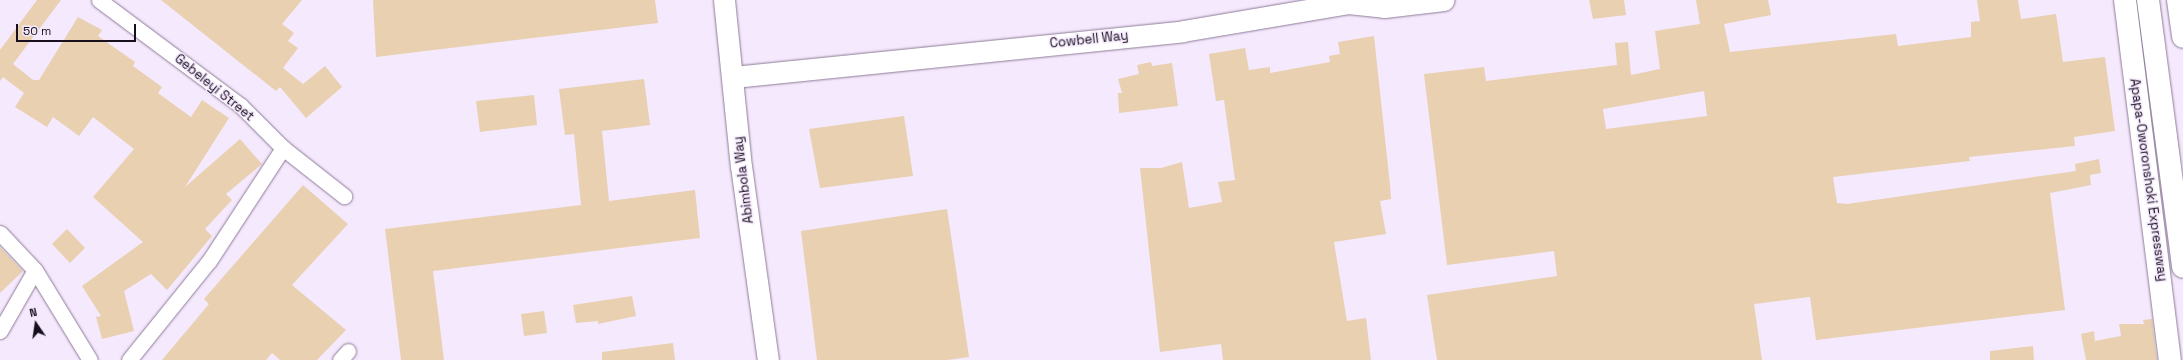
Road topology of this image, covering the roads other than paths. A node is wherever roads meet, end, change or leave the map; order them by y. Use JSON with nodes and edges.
{"nodes":[{"id":1,"x":99,"y":0,"type":"edge"},
{"id":2,"x":724,"y":0,"type":"edge"},
{"id":3,"x":1444,"y":0,"type":"edge"},
{"id":4,"x":2125,"y":0,"type":"edge"},
{"id":5,"x":2148,"y":0,"type":"edge"},
{"id":6,"x":2178,"y":0,"type":"edge"},
{"id":7,"x":1348,"y":2,"type":"edge"},
{"id":8,"x":2183,"y":38,"type":"edge"},
{"id":9,"x":734,"y":77,"type":"junction"},
{"id":10,"x":283,"y":148,"type":"junction"},
{"id":11,"x":344,"y":196,"type":"dead end"},
{"id":12,"x":0,"y":233,"type":"edge"},
{"id":13,"x":2183,"y":267,"type":"edge"},
{"id":14,"x":35,"y":270,"type":"junction"},
{"id":15,"x":0,"y":331,"type":"edge"},
{"id":16,"x":90,"y":360,"type":"edge"},
{"id":17,"x":129,"y":360,"type":"edge"},
{"id":18,"x":768,"y":360,"type":"edge"},
{"id":19,"x":2170,"y":360,"type":"edge"}],
"edges":[{"from":1,"to":10,"type":"street","name":"Gebeleyi Street"},
{"from":2,"to":9,"type":"street","name":"Abimbola Way"},
{"from":3,"to":7,"type":"street","name":"Cowbell Way"},
{"from":4,"to":19,"type":"main road","name":"Apapa-Oworonshoki Expressway"},
{"from":5,"to":13,"type":"main road","name":"Apapa-Oworonshoki Expressway"},
{"from":6,"to":8,"type":"main road"},
{"from":7,"to":9,"type":"street","name":"Cowbell Way"},
{"from":9,"to":18,"type":"street","name":"Abimbola Way"},
{"from":10,"to":11,"type":"street","name":"Gebeleyi Street"},
{"from":10,"to":17,"type":"street"},
{"from":12,"to":14,"type":"street"},
{"from":14,"to":15,"type":"street"},
{"from":14,"to":16,"type":"street"}]}
